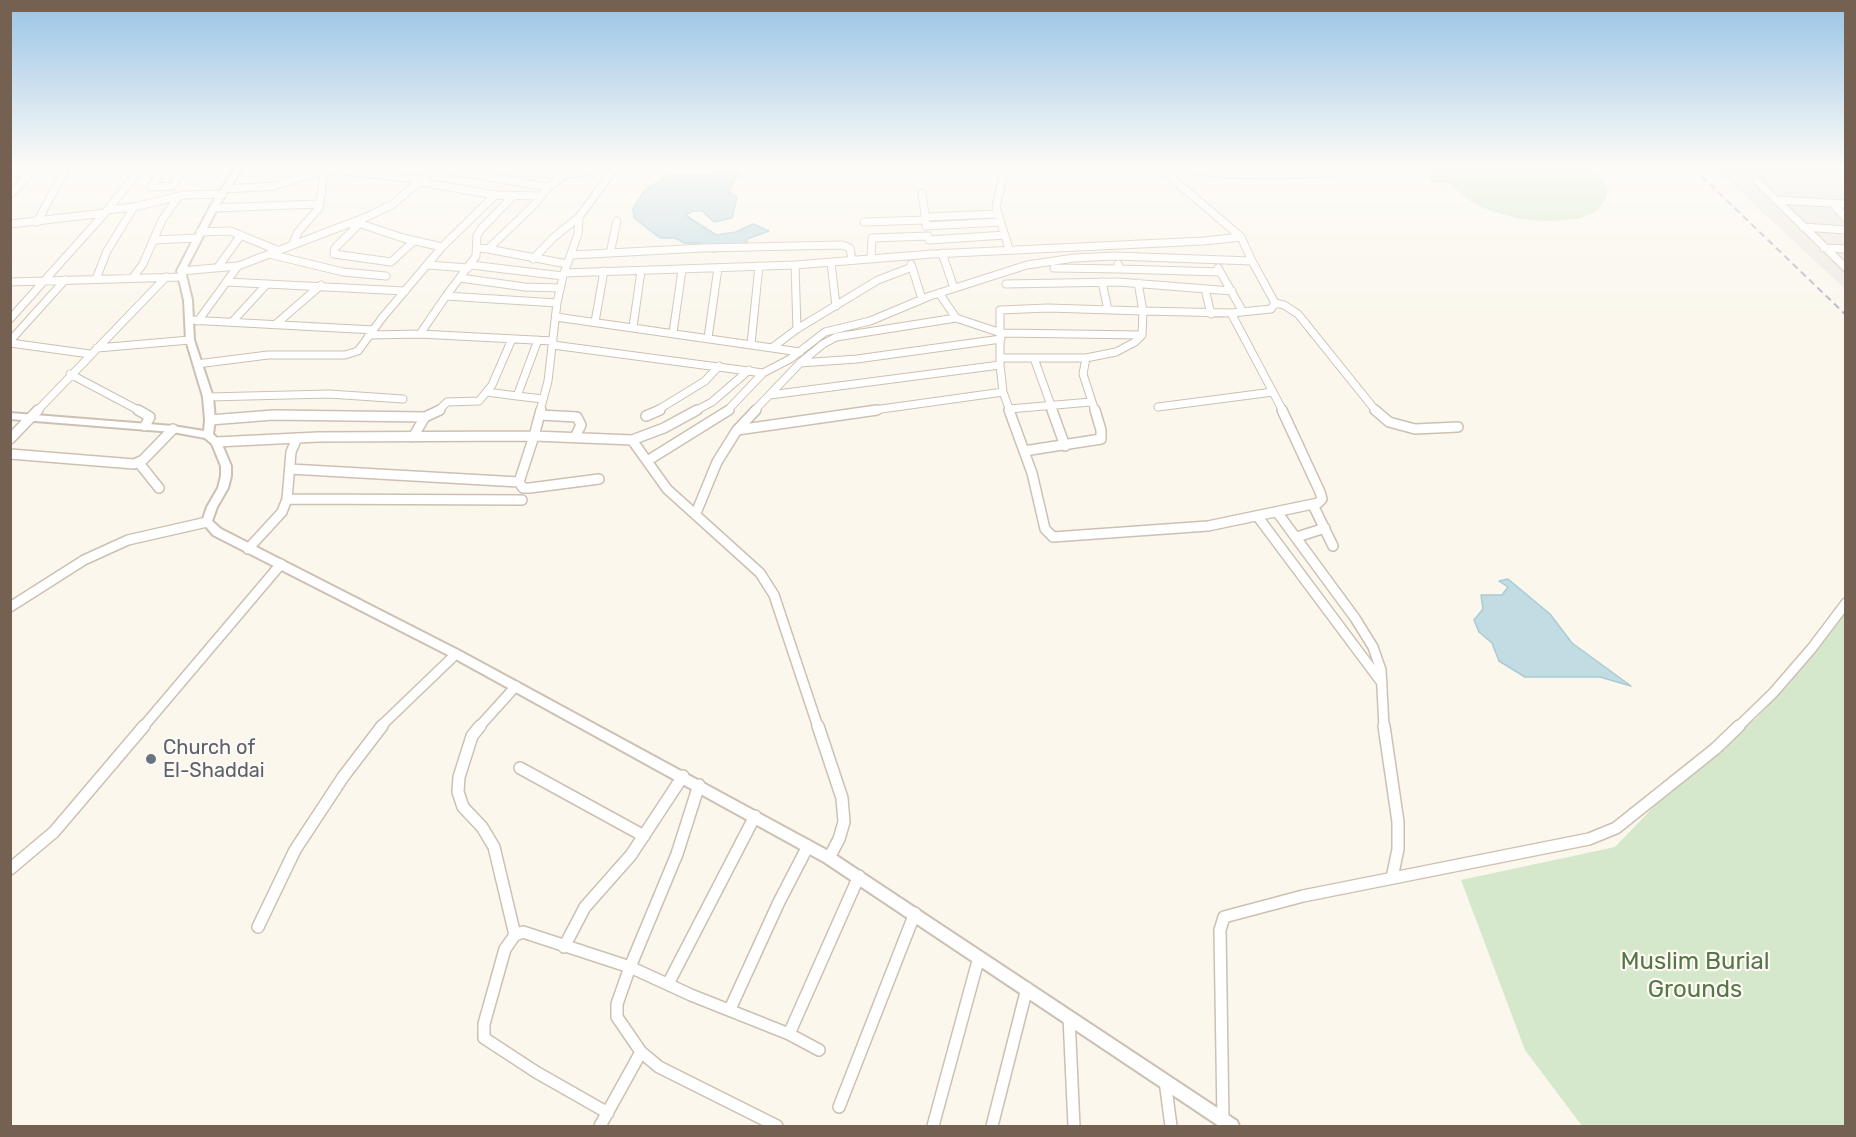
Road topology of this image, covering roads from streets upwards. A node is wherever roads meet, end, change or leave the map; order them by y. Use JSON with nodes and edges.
{"nodes":[{"id":1,"x":43,"y":221,"type":"edge"},
{"id":2,"x":97,"y":221,"type":"edge"},
{"id":3,"x":125,"y":221,"type":"edge"},
{"id":4,"x":162,"y":221,"type":"edge"},
{"id":5,"x":207,"y":221,"type":"edge"},
{"id":6,"x":308,"y":221,"type":"edge"},
{"id":7,"x":361,"y":221,"type":"edge"},
{"id":8,"x":468,"y":221,"type":"edge"},
{"id":9,"x":489,"y":221,"type":"edge"},
{"id":10,"x":517,"y":221,"type":"edge"},
{"id":11,"x":574,"y":221,"type":"edge"},
{"id":12,"x":578,"y":221,"type":"edge"},
{"id":13,"x":617,"y":221,"type":"dead end"},
{"id":14,"x":921,"y":221,"type":"edge"},
{"id":15,"x":925,"y":221,"type":"edge"},
{"id":16,"x":930,"y":221,"type":"edge"},
{"id":17,"x":1223,"y":221,"type":"edge"},
{"id":18,"x":1797,"y":221,"type":"edge"},
{"id":19,"x":37,"y":222,"type":"joint"},
{"id":20,"x":864,"y":222,"type":"dead end"},
{"id":21,"x":1000,"y":222,"type":"joint"},
{"id":22,"x":357,"y":223,"type":"junction"},
{"id":23,"x":10,"y":224,"type":"edge"},
{"id":24,"x":1803,"y":227,"type":"junction"},
{"id":25,"x":1845,"y":230,"type":"edge"},
{"id":26,"x":199,"y":235,"type":"junction"},
{"id":27,"x":241,"y":235,"type":"junction"},
{"id":28,"x":1005,"y":235,"type":"junction"},
{"id":29,"x":1241,"y":237,"type":"junction"},
{"id":30,"x":929,"y":238,"type":"junction"},
{"id":31,"x":154,"y":240,"type":"junction"},
{"id":32,"x":414,"y":241,"type":"junction"},
{"id":33,"x":292,"y":245,"type":"junction"},
{"id":34,"x":442,"y":247,"type":"junction"},
{"id":35,"x":478,"y":248,"type":"junction"},
{"id":36,"x":1824,"y":248,"type":"junction"},
{"id":37,"x":488,"y":249,"type":"junction"},
{"id":38,"x":1009,"y":249,"type":"junction"},
{"id":39,"x":1845,"y":249,"type":"edge"},
{"id":40,"x":277,"y":250,"type":"junction"},
{"id":41,"x":610,"y":253,"type":"junction"},
{"id":42,"x":942,"y":253,"type":"junction"},
{"id":43,"x":268,"y":254,"type":"junction"},
{"id":44,"x":933,"y":254,"type":"junction"},
{"id":45,"x":572,"y":255,"type":"junction"},
{"id":46,"x":909,"y":255,"type":"junction"},
{"id":47,"x":1115,"y":256,"type":"junction"},
{"id":48,"x":871,"y":258,"type":"junction"},
{"id":49,"x":533,"y":259,"type":"junction"},
{"id":50,"x":852,"y":260,"type":"junction"},
{"id":51,"x":1213,"y":261,"type":"junction"},
{"id":52,"x":1252,"y":261,"type":"junction"},
{"id":53,"x":831,"y":262,"type":"junction"},
{"id":54,"x":567,"y":264,"type":"junction"},
{"id":55,"x":428,"y":265,"type":"junction"},
{"id":56,"x":795,"y":265,"type":"junction"},
{"id":57,"x":238,"y":266,"type":"junction"},
{"id":58,"x":469,"y":266,"type":"junction"},
{"id":59,"x":759,"y":266,"type":"junction"},
{"id":60,"x":218,"y":267,"type":"junction"},
{"id":61,"x":912,"y":267,"type":"junction"},
{"id":62,"x":1845,"y":267,"type":"edge"},
{"id":63,"x":718,"y":268,"type":"junction"},
{"id":64,"x":1054,"y":268,"type":"dead end"},
{"id":65,"x":1120,"y":269,"type":"junction"},
{"id":66,"x":682,"y":270,"type":"junction"},
{"id":67,"x":1163,"y":270,"type":"junction"},
{"id":68,"x":604,"y":271,"type":"junction"},
{"id":69,"x":641,"y":271,"type":"junction"},
{"id":70,"x":1220,"y":272,"type":"junction"},
{"id":71,"x":182,"y":274,"type":"junction"},
{"id":72,"x":563,"y":275,"type":"junction"},
{"id":73,"x":134,"y":276,"type":"junction"},
{"id":74,"x":166,"y":276,"type":"junction"},
{"id":75,"x":386,"y":276,"type":"dead end"},
{"id":76,"x":460,"y":278,"type":"junction"},
{"id":77,"x":96,"y":279,"type":"junction"},
{"id":78,"x":46,"y":280,"type":"junction"},
{"id":79,"x":65,"y":280,"type":"junction"},
{"id":80,"x":10,"y":282,"type":"edge"},
{"id":81,"x":227,"y":282,"type":"junction"},
{"id":82,"x":1102,"y":282,"type":"junction"},
{"id":83,"x":1138,"y":283,"type":"junction"},
{"id":84,"x":1006,"y":284,"type":"dead end"},
{"id":85,"x":1166,"y":284,"type":"junction"},
{"id":86,"x":266,"y":285,"type":"junction"},
{"id":87,"x":321,"y":285,"type":"junction"},
{"id":88,"x":560,"y":288,"type":"junction"},
{"id":89,"x":954,"y":288,"type":"junction"},
{"id":90,"x":1205,"y":289,"type":"junction"},
{"id":91,"x":405,"y":291,"type":"junction"},
{"id":92,"x":1232,"y":291,"type":"junction"},
{"id":93,"x":939,"y":293,"type":"junction"},
{"id":94,"x":446,"y":296,"type":"junction"},
{"id":95,"x":922,"y":299,"type":"junction"},
{"id":96,"x":557,"y":303,"type":"junction"},
{"id":97,"x":836,"y":306,"type":"junction"},
{"id":98,"x":1270,"y":307,"type":"junction"},
{"id":99,"x":1108,"y":310,"type":"junction"},
{"id":100,"x":1143,"y":311,"type":"junction"},
{"id":101,"x":1243,"y":312,"type":"junction"},
{"id":102,"x":1231,"y":313,"type":"junction"},
{"id":103,"x":1211,"y":314,"type":"junction"},
{"id":104,"x":556,"y":317,"type":"junction"},
{"id":105,"x":956,"y":318,"type":"junction"},
{"id":106,"x":10,"y":319,"type":"edge"},
{"id":107,"x":193,"y":321,"type":"junction"},
{"id":108,"x":231,"y":322,"type":"junction"},
{"id":109,"x":595,"y":322,"type":"junction"},
{"id":110,"x":276,"y":324,"type":"junction"},
{"id":111,"x":633,"y":327,"type":"junction"},
{"id":112,"x":797,"y":329,"type":"junction"},
{"id":113,"x":373,"y":333,"type":"junction"},
{"id":114,"x":673,"y":333,"type":"junction"},
{"id":115,"x":420,"y":334,"type":"junction"},
{"id":116,"x":1142,"y":335,"type":"junction"},
{"id":117,"x":1001,"y":336,"type":"junction"},
{"id":118,"x":708,"y":338,"type":"junction"},
{"id":119,"x":512,"y":339,"type":"junction"},
{"id":120,"x":190,"y":340,"type":"junction"},
{"id":121,"x":538,"y":340,"type":"junction"},
{"id":122,"x":10,"y":342,"type":"edge"},
{"id":123,"x":553,"y":343,"type":"junction"},
{"id":124,"x":751,"y":344,"type":"junction"},
{"id":125,"x":773,"y":347,"type":"junction"},
{"id":126,"x":97,"y":348,"type":"junction"},
{"id":127,"x":797,"y":352,"type":"junction"},
{"id":128,"x":90,"y":354,"type":"junction"},
{"id":129,"x":810,"y":354,"type":"junction"},
{"id":130,"x":1034,"y":358,"type":"junction"},
{"id":131,"x":1086,"y":358,"type":"junction"},
{"id":132,"x":1000,"y":362,"type":"junction"},
{"id":133,"x":800,"y":363,"type":"junction"},
{"id":134,"x":197,"y":364,"type":"junction"},
{"id":135,"x":719,"y":366,"type":"junction"},
{"id":136,"x":749,"y":370,"type":"junction"},
{"id":137,"x":763,"y":373,"type":"junction"},
{"id":138,"x":70,"y":375,"type":"junction"},
{"id":139,"x":487,"y":392,"type":"junction"},
{"id":140,"x":1003,"y":392,"type":"junction"},
{"id":141,"x":1273,"y":392,"type":"junction"},
{"id":142,"x":771,"y":395,"type":"junction"},
{"id":143,"x":517,"y":396,"type":"junction"},
{"id":144,"x":207,"y":397,"type":"junction"},
{"id":145,"x":403,"y":399,"type":"dead end"},
{"id":146,"x":543,"y":399,"type":"junction"},
{"id":147,"x":1091,"y":402,"type":"junction"},
{"id":148,"x":1049,"y":405,"type":"junction"},
{"id":149,"x":1158,"y":407,"type":"dead end"},
{"id":150,"x":1009,"y":409,"type":"junction"},
{"id":151,"x":540,"y":415,"type":"junction"},
{"id":152,"x":10,"y":416,"type":"edge"},
{"id":153,"x":646,"y":416,"type":"dead end"},
{"id":154,"x":425,"y":417,"type":"junction"},
{"id":155,"x":32,"y":418,"type":"junction"},
{"id":156,"x":210,"y":420,"type":"junction"},
{"id":157,"x":145,"y":426,"type":"junction"},
{"id":158,"x":1458,"y":427,"type":"dead end"},
{"id":159,"x":173,"y":429,"type":"junction"},
{"id":160,"x":737,"y":430,"type":"junction"},
{"id":161,"x":576,"y":435,"type":"junction"},
{"id":162,"x":534,"y":436,"type":"junction"},
{"id":163,"x":413,"y":437,"type":"junction"},
{"id":164,"x":297,"y":438,"type":"junction"},
{"id":165,"x":10,"y":439,"type":"edge"},
{"id":166,"x":212,"y":439,"type":"junction"},
{"id":167,"x":632,"y":440,"type":"junction"},
{"id":168,"x":1065,"y":446,"type":"junction"},
{"id":169,"x":1024,"y":451,"type":"junction"},
{"id":170,"x":10,"y":454,"type":"edge"},
{"id":171,"x":646,"y":461,"type":"junction"},
{"id":172,"x":138,"y":463,"type":"junction"},
{"id":173,"x":290,"y":469,"type":"junction"},
{"id":174,"x":599,"y":479,"type":"dead end"},
{"id":175,"x":519,"y":482,"type":"junction"},
{"id":176,"x":159,"y":488,"type":"dead end"},
{"id":177,"x":287,"y":500,"type":"junction"},
{"id":178,"x":522,"y":500,"type":"dead end"},
{"id":179,"x":1313,"y":505,"type":"junction"},
{"id":180,"x":1277,"y":512,"type":"junction"},
{"id":181,"x":696,"y":513,"type":"junction"},
{"id":182,"x":1258,"y":517,"type":"junction"},
{"id":183,"x":207,"y":522,"type":"junction"},
{"id":184,"x":1325,"y":528,"type":"junction"},
{"id":185,"x":1297,"y":537,"type":"junction"},
{"id":186,"x":1333,"y":546,"type":"dead end"},
{"id":187,"x":248,"y":549,"type":"junction"},
{"id":188,"x":281,"y":564,"type":"junction"},
{"id":189,"x":1845,"y":603,"type":"edge"},
{"id":190,"x":10,"y":607,"type":"edge"},
{"id":191,"x":456,"y":654,"type":"junction"},
{"id":192,"x":1383,"y":685,"type":"junction"},
{"id":193,"x":516,"y":686,"type":"junction"},
{"id":194,"x":520,"y":768,"type":"dead end"},
{"id":195,"x":683,"y":776,"type":"junction"},
{"id":196,"x":699,"y":785,"type":"junction"},
{"id":197,"x":755,"y":816,"type":"junction"},
{"id":198,"x":644,"y":836,"type":"junction"},
{"id":199,"x":808,"y":846,"type":"junction"},
{"id":200,"x":829,"y":858,"type":"junction"},
{"id":201,"x":10,"y":869,"type":"edge"},
{"id":202,"x":859,"y":876,"type":"junction"},
{"id":203,"x":1392,"y":878,"type":"junction"},
{"id":204,"x":915,"y":913,"type":"junction"},
{"id":205,"x":258,"y":927,"type":"dead end"},
{"id":206,"x":515,"y":934,"type":"junction"},
{"id":207,"x":564,"y":947,"type":"junction"},
{"id":208,"x":979,"y":957,"type":"junction"},
{"id":209,"x":630,"y":967,"type":"junction"},
{"id":210,"x":668,"y":984,"type":"junction"},
{"id":211,"x":1027,"y":988,"type":"junction"},
{"id":212,"x":730,"y":1009,"type":"junction"},
{"id":213,"x":1069,"y":1017,"type":"junction"},
{"id":214,"x":789,"y":1034,"type":"junction"},
{"id":215,"x":819,"y":1050,"type":"dead end"},
{"id":216,"x":642,"y":1052,"type":"junction"},
{"id":217,"x":1165,"y":1081,"type":"junction"},
{"id":218,"x":839,"y":1107,"type":"dead end"},
{"id":219,"x":608,"y":1113,"type":"junction"},
{"id":220,"x":1228,"y":1123,"type":"edge"},
{"id":221,"x":600,"y":1126,"type":"edge"},
{"id":222,"x":777,"y":1126,"type":"edge"},
{"id":223,"x":933,"y":1126,"type":"edge"},
{"id":224,"x":992,"y":1126,"type":"edge"},
{"id":225,"x":1074,"y":1126,"type":"edge"},
{"id":226,"x":1171,"y":1126,"type":"edge"}],
"edges":[{"from":1,"to":19,"type":"street"},
{"from":2,"to":78,"type":"street"},
{"from":3,"to":77,"type":"street"},
{"from":4,"to":31,"type":"street"},
{"from":5,"to":26,"type":"street"},
{"from":6,"to":33,"type":"street"},
{"from":7,"to":22,"type":"street"},
{"from":8,"to":34,"type":"street"},
{"from":9,"to":35,"type":"street"},
{"from":10,"to":37,"type":"street"},
{"from":11,"to":49,"type":"street"},
{"from":12,"to":45,"type":"street"},
{"from":13,"to":41,"type":"street"},
{"from":14,"to":20,"type":"street"},
{"from":15,"to":30,"type":"street"},
{"from":16,"to":21,"type":"street"},
{"from":17,"to":29,"type":"street"},
{"from":18,"to":24,"type":"street"},
{"from":19,"to":23,"type":"street"},
{"from":21,"to":28,"type":"street"},
{"from":22,"to":32,"type":"street"},
{"from":22,"to":32,"type":"street"},
{"from":22,"to":33,"type":"street"},
{"from":24,"to":25,"type":"street"},
{"from":24,"to":36,"type":"street"},
{"from":26,"to":27,"type":"street"},
{"from":26,"to":31,"type":"street"},
{"from":26,"to":71,"type":"street"},
{"from":27,"to":40,"type":"street"},
{"from":27,"to":60,"type":"street"},
{"from":28,"to":30,"type":"street"},
{"from":28,"to":38,"type":"street"},
{"from":29,"to":38,"type":"street"},
{"from":29,"to":52,"type":"street"},
{"from":30,"to":44,"type":"street"},
{"from":30,"to":48,"type":"street"},
{"from":31,"to":73,"type":"street"},
{"from":32,"to":34,"type":"street"},
{"from":33,"to":40,"type":"street"},
{"from":34,"to":55,"type":"street"},
{"from":35,"to":37,"type":"street"},
{"from":35,"to":58,"type":"street"},
{"from":36,"to":39,"type":"street"},
{"from":36,"to":62,"type":"street"},
{"from":37,"to":49,"type":"street"},
{"from":38,"to":42,"type":"street"},
{"from":40,"to":43,"type":"street"},
{"from":41,"to":45,"type":"street"},
{"from":41,"to":50,"type":"street"},
{"from":42,"to":44,"type":"street"},
{"from":42,"to":89,"type":"street"},
{"from":43,"to":57,"type":"street"},
{"from":43,"to":75,"type":"street"},
{"from":44,"to":46,"type":"street"},
{"from":45,"to":54,"type":"street"},
{"from":46,"to":48,"type":"street"},
{"from":46,"to":61,"type":"street"},
{"from":47,"to":51,"type":"street"},
{"from":47,"to":65,"type":"street"},
{"from":47,"to":89,"type":"street"},
{"from":48,"to":50,"type":"street"},
{"from":49,"to":54,"type":"street"},
{"from":50,"to":53,"type":"street"},
{"from":51,"to":52,"type":"street"},
{"from":51,"to":70,"type":"street"},
{"from":52,"to":98,"type":"street"},
{"from":53,"to":56,"type":"street"},
{"from":53,"to":97,"type":"street"},
{"from":54,"to":72,"type":"street"},
{"from":55,"to":58,"type":"street"},
{"from":55,"to":91,"type":"street"},
{"from":56,"to":59,"type":"street"},
{"from":56,"to":112,"type":"street"},
{"from":57,"to":60,"type":"street"},
{"from":57,"to":81,"type":"street"},
{"from":58,"to":72,"type":"street"},
{"from":58,"to":76,"type":"street"},
{"from":59,"to":63,"type":"street"},
{"from":59,"to":124,"type":"street"},
{"from":60,"to":71,"type":"street"},
{"from":61,"to":95,"type":"street"},
{"from":61,"to":97,"type":"street"},
{"from":63,"to":66,"type":"street"},
{"from":63,"to":118,"type":"street"},
{"from":64,"to":65,"type":"street"},
{"from":65,"to":67,"type":"street"},
{"from":66,"to":69,"type":"street"},
{"from":66,"to":114,"type":"street"},
{"from":67,"to":70,"type":"street"},
{"from":67,"to":85,"type":"street"},
{"from":68,"to":69,"type":"street"},
{"from":68,"to":72,"type":"street"},
{"from":68,"to":109,"type":"street"},
{"from":69,"to":111,"type":"street"},
{"from":70,"to":92,"type":"street"},
{"from":71,"to":74,"type":"street"},
{"from":71,"to":107,"type":"street"},
{"from":72,"to":88,"type":"street"},
{"from":73,"to":74,"type":"street"},
{"from":73,"to":77,"type":"street"},
{"from":74,"to":126,"type":"street"},
{"from":76,"to":88,"type":"street"},
{"from":76,"to":94,"type":"street"},
{"from":77,"to":79,"type":"street"},
{"from":78,"to":79,"type":"street"},
{"from":78,"to":80,"type":"street"},
{"from":78,"to":106,"type":"street"},
{"from":79,"to":122,"type":"street"},
{"from":81,"to":86,"type":"street"},
{"from":81,"to":107,"type":"street"},
{"from":82,"to":83,"type":"street"},
{"from":82,"to":84,"type":"street"},
{"from":82,"to":99,"type":"street"},
{"from":83,"to":85,"type":"street"},
{"from":83,"to":100,"type":"street"},
{"from":85,"to":90,"type":"street"},
{"from":86,"to":87,"type":"street"},
{"from":86,"to":108,"type":"street"},
{"from":87,"to":91,"type":"street"},
{"from":87,"to":110,"type":"street"},
{"from":88,"to":96,"type":"street"},
{"from":89,"to":93,"type":"street"},
{"from":90,"to":92,"type":"street"},
{"from":90,"to":103,"type":"street"},
{"from":91,"to":113,"type":"street"},
{"from":92,"to":101,"type":"street"},
{"from":93,"to":95,"type":"street"},
{"from":93,"to":105,"type":"street"},
{"from":94,"to":96,"type":"street"},
{"from":94,"to":115,"type":"street"},
{"from":95,"to":127,"type":"street"},
{"from":96,"to":104,"type":"street"},
{"from":97,"to":112,"type":"street"},
{"from":98,"to":101,"type":"street"},
{"from":98,"to":158,"type":"street"},
{"from":99,"to":100,"type":"street"},
{"from":99,"to":117,"type":"street"},
{"from":100,"to":103,"type":"street"},
{"from":100,"to":116,"type":"street"},
{"from":101,"to":102,"type":"street"},
{"from":102,"to":103,"type":"street"},
{"from":102,"to":141,"type":"street"},
{"from":104,"to":109,"type":"street"},
{"from":104,"to":123,"type":"street"},
{"from":105,"to":117,"type":"street"},
{"from":105,"to":129,"type":"street"},
{"from":107,"to":108,"type":"street"},
{"from":107,"to":120,"type":"street"},
{"from":108,"to":110,"type":"street"},
{"from":109,"to":111,"type":"street"},
{"from":110,"to":113,"type":"street"},
{"from":111,"to":114,"type":"street"},
{"from":112,"to":125,"type":"street"},
{"from":113,"to":115,"type":"street"},
{"from":113,"to":134,"type":"street"},
{"from":114,"to":118,"type":"street"},
{"from":115,"to":119,"type":"street"},
{"from":116,"to":117,"type":"street"},
{"from":116,"to":131,"type":"street"},
{"from":117,"to":132,"type":"street"},
{"from":117,"to":133,"type":"street"},
{"from":118,"to":124,"type":"street"},
{"from":119,"to":121,"type":"street"},
{"from":119,"to":139,"type":"street"},
{"from":120,"to":126,"type":"street"},
{"from":120,"to":134,"type":"street"},
{"from":121,"to":123,"type":"street"},
{"from":121,"to":143,"type":"street"},
{"from":122,"to":128,"type":"street"},
{"from":123,"to":135,"type":"street"},
{"from":123,"to":146,"type":"street"},
{"from":124,"to":125,"type":"street"},
{"from":125,"to":127,"type":"street"},
{"from":126,"to":128,"type":"street"},
{"from":127,"to":129,"type":"street"},
{"from":127,"to":137,"type":"street"},
{"from":128,"to":138,"type":"street"},
{"from":129,"to":133,"type":"street"},
{"from":130,"to":131,"type":"street"},
{"from":130,"to":132,"type":"street"},
{"from":130,"to":148,"type":"street"},
{"from":131,"to":147,"type":"street"},
{"from":132,"to":140,"type":"street"},
{"from":132,"to":142,"type":"street"},
{"from":133,"to":142,"type":"street"},
{"from":134,"to":144,"type":"street"},
{"from":135,"to":136,"type":"street"},
{"from":135,"to":153,"type":"street"},
{"from":136,"to":137,"type":"street"},
{"from":136,"to":167,"type":"street"},
{"from":137,"to":171,"type":"street"},
{"from":138,"to":155,"type":"street"},
{"from":138,"to":157,"type":"street"},
{"from":139,"to":143,"type":"street"},
{"from":139,"to":154,"type":"street"},
{"from":140,"to":150,"type":"street"},
{"from":140,"to":160,"type":"street"},
{"from":141,"to":149,"type":"street"},
{"from":141,"to":179,"type":"street"},
{"from":142,"to":160,"type":"street"},
{"from":143,"to":146,"type":"street"},
{"from":144,"to":145,"type":"street"},
{"from":144,"to":156,"type":"street"},
{"from":146,"to":151,"type":"street"},
{"from":147,"to":148,"type":"street"},
{"from":147,"to":168,"type":"street"},
{"from":148,"to":150,"type":"street"},
{"from":148,"to":168,"type":"street"},
{"from":150,"to":169,"type":"street"},
{"from":151,"to":161,"type":"street"},
{"from":151,"to":162,"type":"street"},
{"from":152,"to":155,"type":"street"},
{"from":154,"to":156,"type":"street"},
{"from":154,"to":163,"type":"street"},
{"from":155,"to":157,"type":"street"},
{"from":155,"to":165,"type":"street"},
{"from":156,"to":166,"type":"street"},
{"from":157,"to":159,"type":"street"},
{"from":159,"to":166,"type":"street"},
{"from":159,"to":172,"type":"street"},
{"from":160,"to":181,"type":"street"},
{"from":161,"to":162,"type":"street"},
{"from":161,"to":167,"type":"street"},
{"from":162,"to":163,"type":"street"},
{"from":162,"to":175,"type":"street"},
{"from":163,"to":164,"type":"street"},
{"from":164,"to":166,"type":"street"},
{"from":164,"to":173,"type":"street"},
{"from":166,"to":183,"type":"street"},
{"from":167,"to":171,"type":"street"},
{"from":168,"to":169,"type":"street"},
{"from":169,"to":182,"type":"street"},
{"from":170,"to":172,"type":"street"},
{"from":171,"to":181,"type":"street"},
{"from":172,"to":176,"type":"street"},
{"from":173,"to":175,"type":"street"},
{"from":173,"to":177,"type":"street"},
{"from":174,"to":175,"type":"street"},
{"from":177,"to":178,"type":"street"},
{"from":177,"to":187,"type":"street"},
{"from":179,"to":180,"type":"street"},
{"from":179,"to":184,"type":"street"},
{"from":180,"to":182,"type":"street"},
{"from":180,"to":185,"type":"street"},
{"from":181,"to":200,"type":"street"},
{"from":182,"to":192,"type":"street"},
{"from":183,"to":187,"type":"street"},
{"from":183,"to":190,"type":"street"},
{"from":184,"to":185,"type":"street"},
{"from":184,"to":186,"type":"street"},
{"from":185,"to":192,"type":"street"},
{"from":187,"to":188,"type":"street"},
{"from":188,"to":191,"type":"street"},
{"from":188,"to":201,"type":"street"},
{"from":189,"to":203,"type":"street"},
{"from":191,"to":193,"type":"street"},
{"from":191,"to":205,"type":"street"},
{"from":192,"to":203,"type":"street"},
{"from":193,"to":195,"type":"street"},
{"from":193,"to":206,"type":"street"},
{"from":194,"to":198,"type":"street"},
{"from":195,"to":196,"type":"street"},
{"from":195,"to":198,"type":"street"},
{"from":196,"to":197,"type":"street"},
{"from":196,"to":209,"type":"street"},
{"from":197,"to":199,"type":"street"},
{"from":197,"to":210,"type":"street"},
{"from":198,"to":207,"type":"street"},
{"from":199,"to":200,"type":"street"},
{"from":199,"to":212,"type":"street"},
{"from":200,"to":202,"type":"street"},
{"from":202,"to":204,"type":"street"},
{"from":202,"to":214,"type":"street"},
{"from":203,"to":220,"type":"street"},
{"from":204,"to":208,"type":"street"},
{"from":204,"to":218,"type":"street"},
{"from":206,"to":207,"type":"street"},
{"from":206,"to":219,"type":"street"},
{"from":207,"to":209,"type":"street"},
{"from":208,"to":211,"type":"street"},
{"from":208,"to":223,"type":"street"},
{"from":209,"to":210,"type":"street"},
{"from":209,"to":216,"type":"street"},
{"from":210,"to":212,"type":"street"},
{"from":211,"to":213,"type":"street"},
{"from":211,"to":224,"type":"street"},
{"from":212,"to":214,"type":"street"},
{"from":213,"to":217,"type":"street"},
{"from":213,"to":225,"type":"street"},
{"from":214,"to":215,"type":"street"},
{"from":216,"to":219,"type":"street"},
{"from":216,"to":222,"type":"street"},
{"from":217,"to":220,"type":"street"},
{"from":217,"to":226,"type":"street"},
{"from":219,"to":221,"type":"street"}]}
